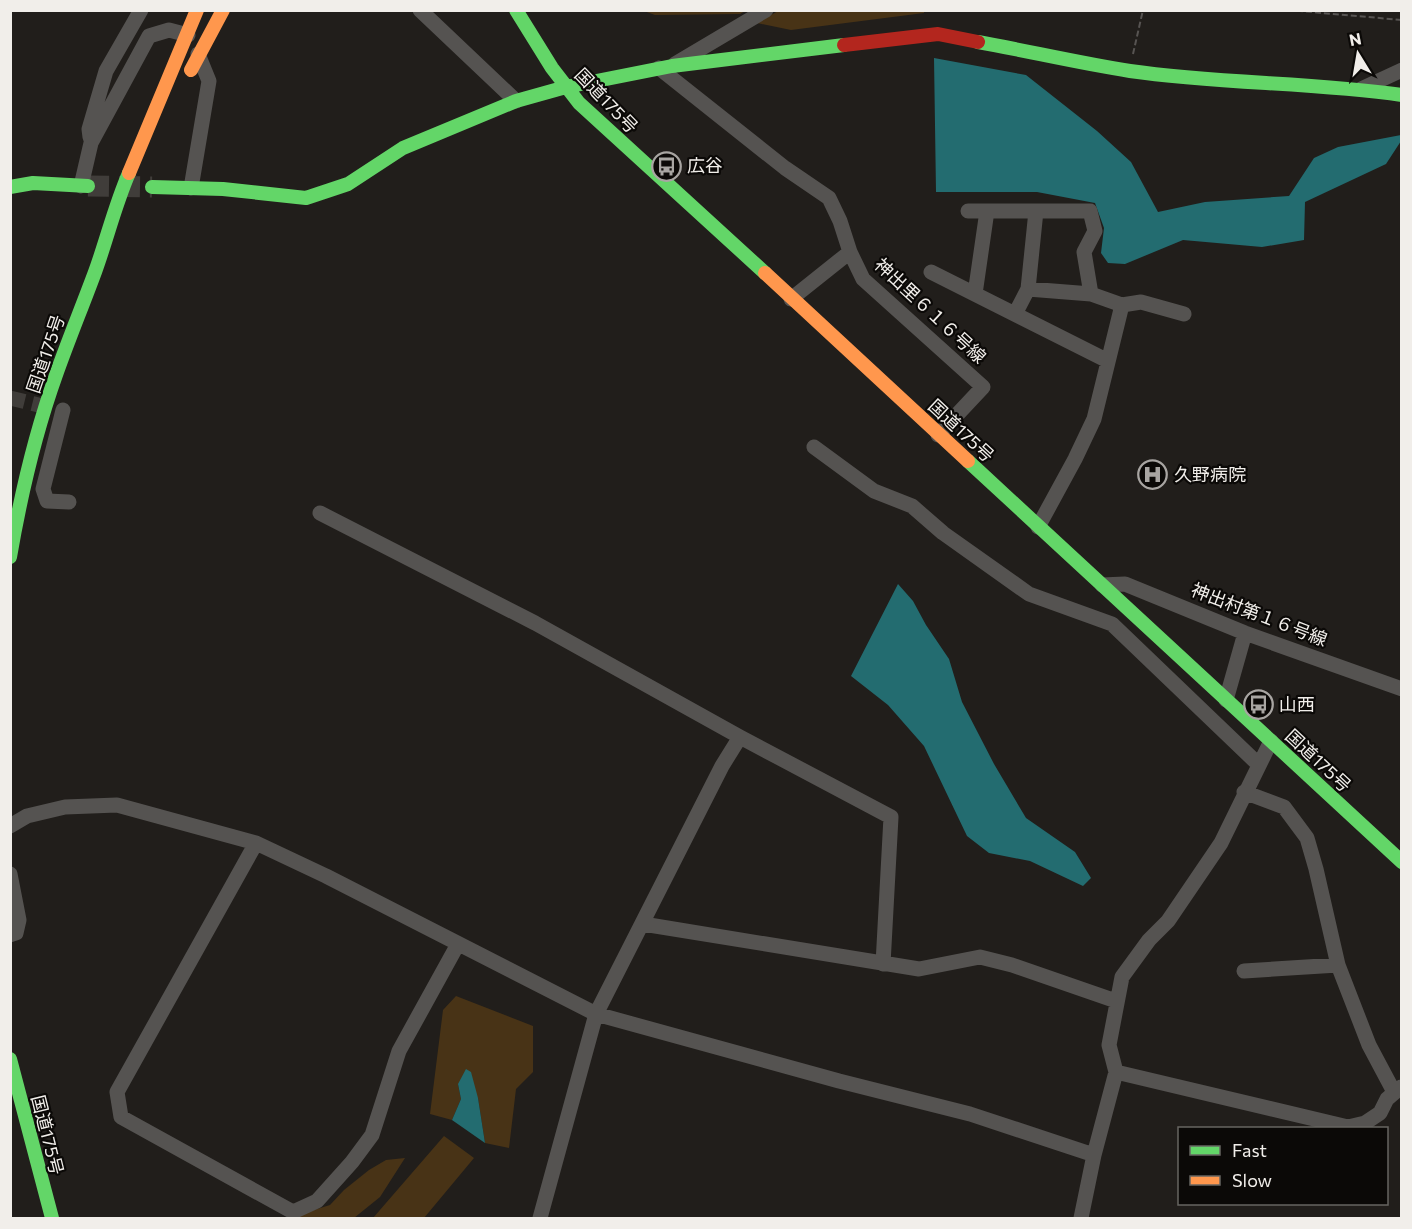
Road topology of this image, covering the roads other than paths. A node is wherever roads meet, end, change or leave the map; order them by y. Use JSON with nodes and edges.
{"nodes":[{"id":1,"x":141,"y":10,"type":"edge"},
{"id":2,"x":197,"y":10,"type":"edge"},
{"id":3,"x":223,"y":10,"type":"edge"},
{"id":4,"x":420,"y":10,"type":"edge"},
{"id":5,"x":516,"y":10,"type":"edge"},
{"id":6,"x":766,"y":10,"type":"edge"},
{"id":7,"x":188,"y":35,"type":"junction"},
{"id":8,"x":198,"y":54,"type":"junction"},
{"id":9,"x":666,"y":67,"type":"junction"},
{"id":10,"x":1401,"y":70,"type":"edge"},
{"id":11,"x":184,"y":86,"type":"dead end"},
{"id":12,"x":566,"y":87,"type":"junction"},
{"id":13,"x":1360,"y":89,"type":"junction"},
{"id":14,"x":1401,"y":95,"type":"edge"},
{"id":15,"x":516,"y":101,"type":"junction"},
{"id":16,"x":91,"y":143,"type":"junction"},
{"id":17,"x":147,"y":171,"type":"dead end"},
{"id":18,"x":84,"y":186,"type":"joint"},
{"id":19,"x":10,"y":187,"type":"edge"},
{"id":20,"x":152,"y":187,"type":"tunnel mouth"},
{"id":21,"x":191,"y":188,"type":"junction"},
{"id":22,"x":138,"y":193,"type":"dead end"},
{"id":23,"x":968,"y":211,"type":"dead end"},
{"id":24,"x":987,"y":211,"type":"junction"},
{"id":25,"x":1036,"y":211,"type":"junction"},
{"id":26,"x":128,"y":213,"type":"dead end"},
{"id":27,"x":849,"y":252,"type":"junction"},
{"id":28,"x":96,"y":269,"type":"junction"},
{"id":29,"x":931,"y":272,"type":"dead end"},
{"id":30,"x":1028,"y":289,"type":"junction"},
{"id":31,"x":975,"y":294,"type":"junction"},
{"id":32,"x":1091,"y":294,"type":"junction"},
{"id":33,"x":791,"y":299,"type":"junction"},
{"id":34,"x":1122,"y":305,"type":"junction"},
{"id":35,"x":1015,"y":314,"type":"junction"},
{"id":36,"x":1184,"y":314,"type":"dead end"},
{"id":37,"x":1108,"y":361,"type":"junction"},
{"id":38,"x":63,"y":410,"type":"dead end"},
{"id":39,"x":938,"y":435,"type":"junction"},
{"id":40,"x":814,"y":447,"type":"dead end"},
{"id":41,"x":69,"y":502,"type":"dead end"},
{"id":42,"x":320,"y":513,"type":"dead end"},
{"id":43,"x":1038,"y":527,"type":"junction"},
{"id":44,"x":13,"y":528,"type":"edge"},
{"id":45,"x":10,"y":557,"type":"edge"},
{"id":46,"x":1102,"y":585,"type":"junction"},
{"id":47,"x":1245,"y":633,"type":"junction"},
{"id":48,"x":1401,"y":689,"type":"edge"},
{"id":49,"x":1226,"y":700,"type":"junction"},
{"id":50,"x":740,"y":737,"type":"junction"},
{"id":51,"x":1271,"y":741,"type":"junction"},
{"id":52,"x":1259,"y":765,"type":"junction"},
{"id":53,"x":1244,"y":792,"type":"junction"},
{"id":54,"x":10,"y":826,"type":"edge"},
{"id":55,"x":256,"y":843,"type":"junction"},
{"id":56,"x":1401,"y":862,"type":"edge"},
{"id":57,"x":10,"y":874,"type":"edge"},
{"id":58,"x":643,"y":924,"type":"junction"},
{"id":59,"x":10,"y":935,"type":"edge"},
{"id":60,"x":458,"y":944,"type":"junction"},
{"id":61,"x":883,"y":964,"type":"junction"},
{"id":62,"x":1338,"y":965,"type":"junction"},
{"id":63,"x":1244,"y":971,"type":"dead end"},
{"id":64,"x":1116,"y":1001,"type":"junction"},
{"id":65,"x":596,"y":1014,"type":"junction"},
{"id":66,"x":10,"y":1059,"type":"edge"},
{"id":67,"x":1116,"y":1072,"type":"junction"},
{"id":68,"x":1397,"y":1089,"type":"edge"},
{"id":69,"x":1094,"y":1155,"type":"junction"},
{"id":70,"x":52,"y":1218,"type":"edge"},
{"id":71,"x":540,"y":1218,"type":"edge"},
{"id":72,"x":1081,"y":1218,"type":"edge"}],
"edges":[{"from":1,"to":16,"type":"street"},
{"from":2,"to":7,"type":"main road","name":"国道175号"},
{"from":3,"to":8,"type":"main road"},
{"from":4,"to":15,"type":"street"},
{"from":5,"to":12,"type":"main road","name":"国道175号"},
{"from":6,"to":9,"type":"street"},
{"from":7,"to":16,"type":"street"},
{"from":7,"to":28,"type":"main road","name":"国道175号"},
{"from":8,"to":11,"type":"main road"},
{"from":8,"to":21,"type":"street"},
{"from":9,"to":12,"type":"main road"},
{"from":9,"to":13,"type":"main road"},
{"from":9,"to":27,"type":"street","name":"神出里６１６号線"},
{"from":10,"to":13,"type":"street"},
{"from":12,"to":15,"type":"main road"},
{"from":12,"to":33,"type":"main road","name":"国道175号"},
{"from":13,"to":14,"type":"main road"},
{"from":15,"to":21,"type":"main road"},
{"from":16,"to":18,"type":"street"},
{"from":17,"to":22,"type":"main road"},
{"from":18,"to":19,"type":"main road"},
{"from":20,"to":21,"type":"main road"},
{"from":23,"to":24,"type":"street"},
{"from":24,"to":25,"type":"street"},
{"from":24,"to":31,"type":"street"},
{"from":25,"to":30,"type":"street"},
{"from":25,"to":32,"type":"street"},
{"from":26,"to":28,"type":"main road","name":"国道175号"},
{"from":27,"to":33,"type":"street"},
{"from":27,"to":39,"type":"street","name":"神出里６１６号線"},
{"from":28,"to":44,"type":"main road","name":"国道175号"},
{"from":29,"to":31,"type":"street"},
{"from":30,"to":32,"type":"street"},
{"from":30,"to":35,"type":"street"},
{"from":31,"to":35,"type":"street"},
{"from":32,"to":34,"type":"street"},
{"from":33,"to":39,"type":"main road","name":"国道175号"},
{"from":34,"to":36,"type":"street"},
{"from":34,"to":37,"type":"street"},
{"from":35,"to":37,"type":"street"},
{"from":37,"to":43,"type":"street"},
{"from":38,"to":41,"type":"street"},
{"from":39,"to":43,"type":"main road","name":"国道175号"},
{"from":40,"to":52,"type":"street"},
{"from":42,"to":50,"type":"street"},
{"from":43,"to":46,"type":"main road","name":"国道175号"},
{"from":44,"to":45,"type":"main road","name":"国道175号"},
{"from":46,"to":47,"type":"street","name":"神出村第１６号線"},
{"from":46,"to":49,"type":"main road","name":"国道175号"},
{"from":47,"to":48,"type":"street","name":"神出村第１６号線"},
{"from":47,"to":49,"type":"street"},
{"from":49,"to":51,"type":"main road","name":"国道175号"},
{"from":50,"to":58,"type":"street"},
{"from":50,"to":61,"type":"street"},
{"from":51,"to":52,"type":"street"},
{"from":51,"to":56,"type":"main road","name":"国道175号"},
{"from":52,"to":53,"type":"street"},
{"from":53,"to":62,"type":"street"},
{"from":53,"to":64,"type":"street"},
{"from":54,"to":55,"type":"street"},
{"from":55,"to":60,"type":"street"},
{"from":55,"to":60,"type":"street"},
{"from":57,"to":59,"type":"street"},
{"from":58,"to":61,"type":"street"},
{"from":58,"to":65,"type":"street"},
{"from":60,"to":65,"type":"street"},
{"from":61,"to":64,"type":"street"},
{"from":62,"to":63,"type":"street"},
{"from":62,"to":68,"type":"street"},
{"from":64,"to":67,"type":"street"},
{"from":65,"to":69,"type":"street"},
{"from":65,"to":71,"type":"street"},
{"from":66,"to":70,"type":"main road","name":"国道175号"},
{"from":67,"to":68,"type":"street"},
{"from":67,"to":69,"type":"street"},
{"from":69,"to":72,"type":"street"}]}
